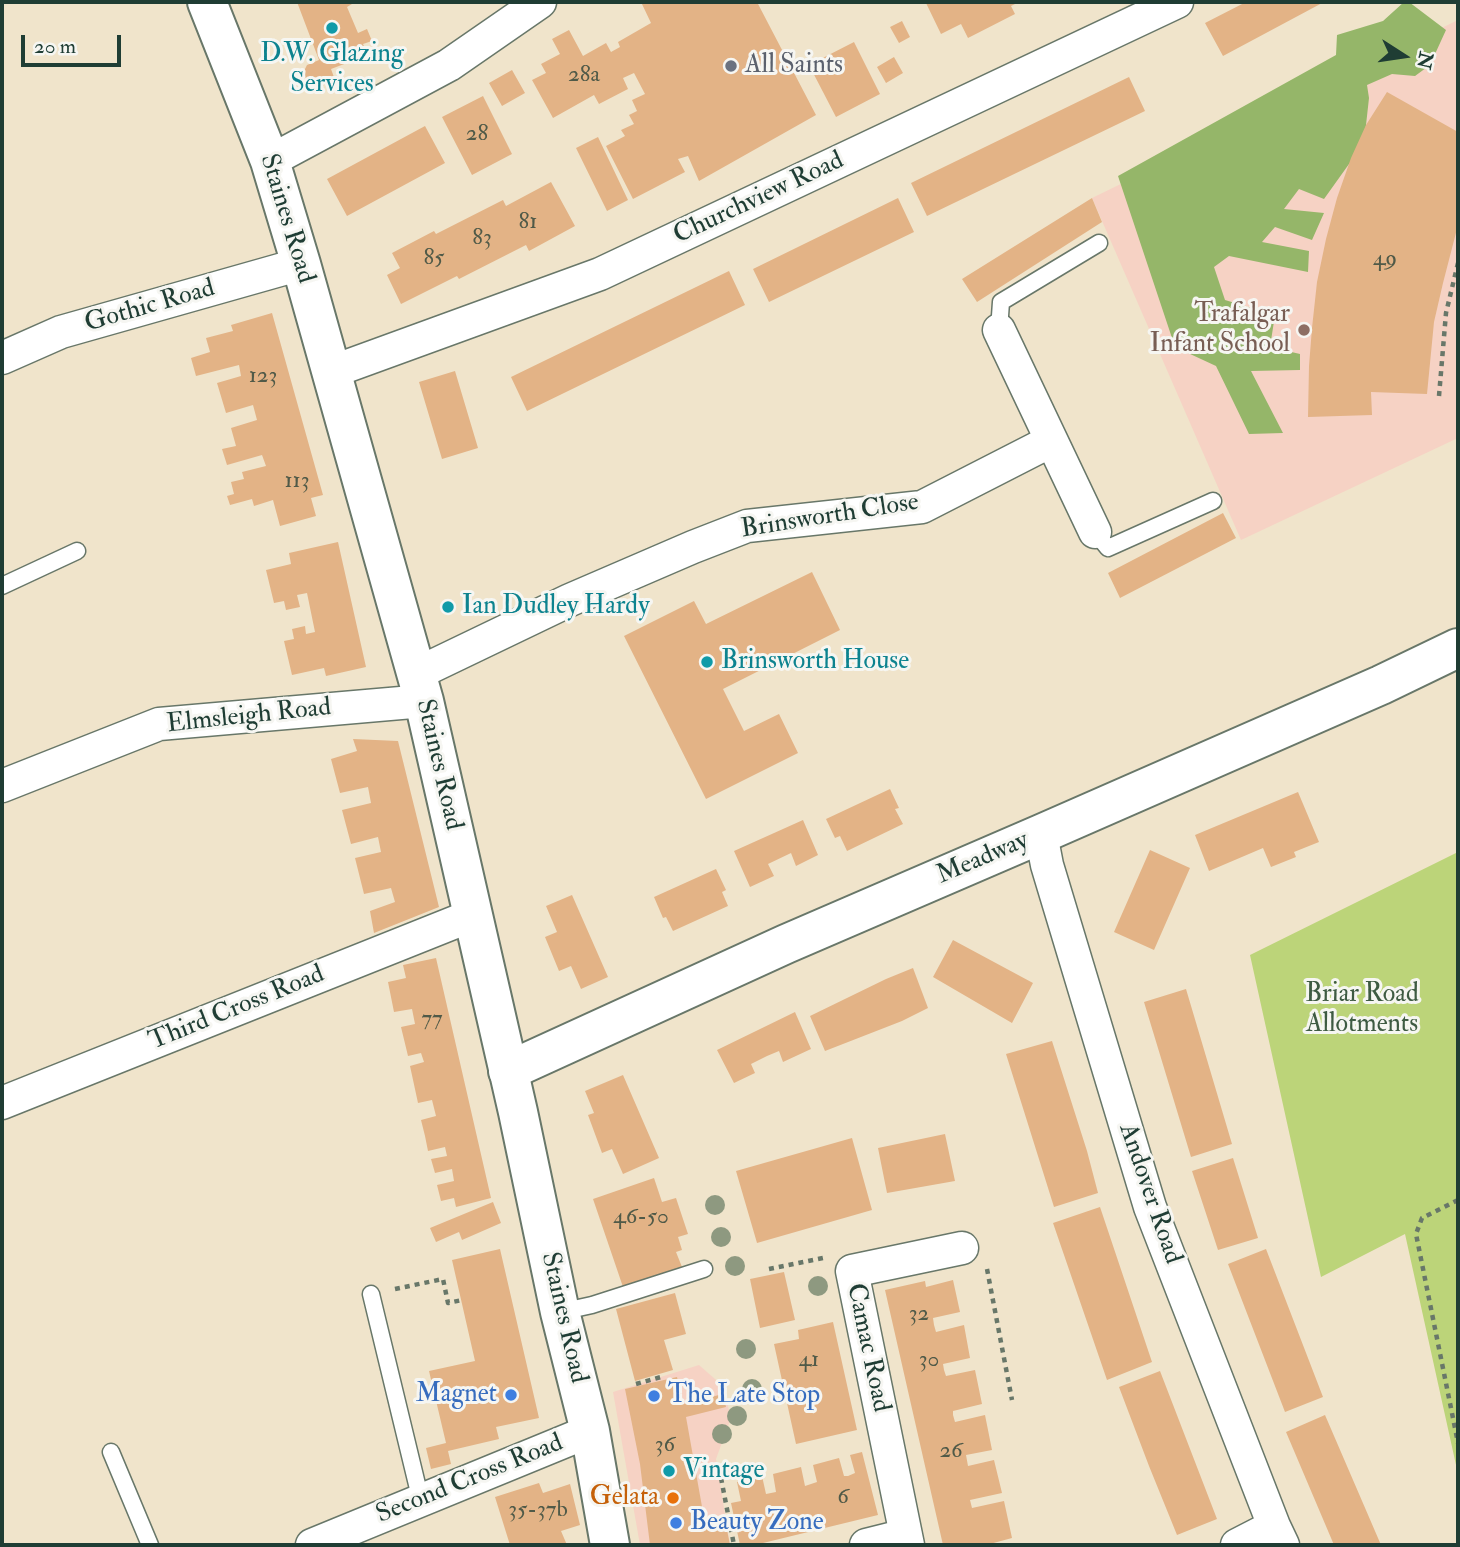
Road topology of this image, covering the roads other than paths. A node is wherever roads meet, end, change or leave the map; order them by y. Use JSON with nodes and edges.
{"nodes":[{"id":1,"x":207,"y":2,"type":"edge"},
{"id":2,"x":1177,"y":2,"type":"edge"},
{"id":3,"x":523,"y":7,"type":"edge"},
{"id":4,"x":270,"y":161,"type":"junction"},
{"id":5,"x":1099,"y":243,"type":"dead end"},
{"id":6,"x":301,"y":264,"type":"junction"},
{"id":7,"x":999,"y":330,"type":"joint"},
{"id":8,"x":2,"y":358,"type":"edge"},
{"id":9,"x":331,"y":372,"type":"junction"},
{"id":10,"x":1051,"y":441,"type":"junction"},
{"id":11,"x":1213,"y":501,"type":"dead end"},
{"id":12,"x":1095,"y":532,"type":"joint"},
{"id":13,"x":77,"y":551,"type":"dead end"},
{"id":14,"x":2,"y":586,"type":"edge"},
{"id":15,"x":1458,"y":648,"type":"edge"},
{"id":16,"x":420,"y":687,"type":"junction"},
{"id":17,"x":2,"y":786,"type":"edge"},
{"id":18,"x":1041,"y":834,"type":"junction"},
{"id":19,"x":473,"y":915,"type":"junction"},
{"id":20,"x":508,"y":1071,"type":"junction"},
{"id":21,"x":2,"y":1103,"type":"edge"},
{"id":22,"x":962,"y":1248,"type":"dead end"},
{"id":23,"x":704,"y":1269,"type":"dead end"},
{"id":24,"x":371,"y":1294,"type":"road end"},
{"id":25,"x":560,"y":1312,"type":"junction"},
{"id":26,"x":590,"y":1432,"type":"junction"},
{"id":27,"x":111,"y":1452,"type":"dead end"},
{"id":28,"x":421,"y":1501,"type":"junction"},
{"id":29,"x":1279,"y":1536,"type":"edge"},
{"id":30,"x":907,"y":1540,"type":"edge"},
{"id":31,"x":150,"y":1545,"type":"edge"},
{"id":32,"x":312,"y":1545,"type":"edge"},
{"id":33,"x":610,"y":1545,"type":"edge"},
{"id":34,"x":866,"y":1545,"type":"edge"},
{"id":35,"x":1237,"y":1545,"type":"edge"}],
"edges":[{"from":1,"to":4,"type":"main road","name":"Staines Road"},
{"from":2,"to":9,"type":"street","name":"Churchview Road"},
{"from":3,"to":4,"type":"street"},
{"from":4,"to":6,"type":"main road","name":"Staines Road"},
{"from":5,"to":7,"type":"lane"},
{"from":6,"to":8,"type":"street","name":"Gothic Road"},
{"from":6,"to":9,"type":"main road","name":"Staines Road"},
{"from":7,"to":10,"type":"street"},
{"from":9,"to":16,"type":"main road","name":"Staines Road"},
{"from":10,"to":12,"type":"street"},
{"from":10,"to":16,"type":"street","name":"Brinsworth Close"},
{"from":11,"to":12,"type":"lane"},
{"from":13,"to":14,"type":"lane"},
{"from":15,"to":18,"type":"main road","name":"Meadway"},
{"from":16,"to":17,"type":"street","name":"Elmsleigh Road"},
{"from":16,"to":19,"type":"main road","name":"Staines Road"},
{"from":18,"to":20,"type":"main road","name":"Meadway"},
{"from":18,"to":29,"type":"street","name":"Andover Road"},
{"from":19,"to":20,"type":"main road","name":"Staines Road"},
{"from":19,"to":21,"type":"street","name":"Third Cross Road"},
{"from":20,"to":25,"type":"main road","name":"Staines Road"},
{"from":22,"to":30,"type":"street","name":"Camac Road"},
{"from":23,"to":25,"type":"lane"},
{"from":24,"to":28,"type":"lane"},
{"from":25,"to":26,"type":"main road","name":"Staines Road"},
{"from":26,"to":28,"type":"street","name":"Second Cross Road"},
{"from":26,"to":33,"type":"main road","name":"Staines Road"},
{"from":27,"to":31,"type":"lane"},
{"from":28,"to":32,"type":"street","name":"Second Cross Road"},
{"from":29,"to":35,"type":"street"},
{"from":30,"to":34,"type":"street","name":"Camac Road"}]}
